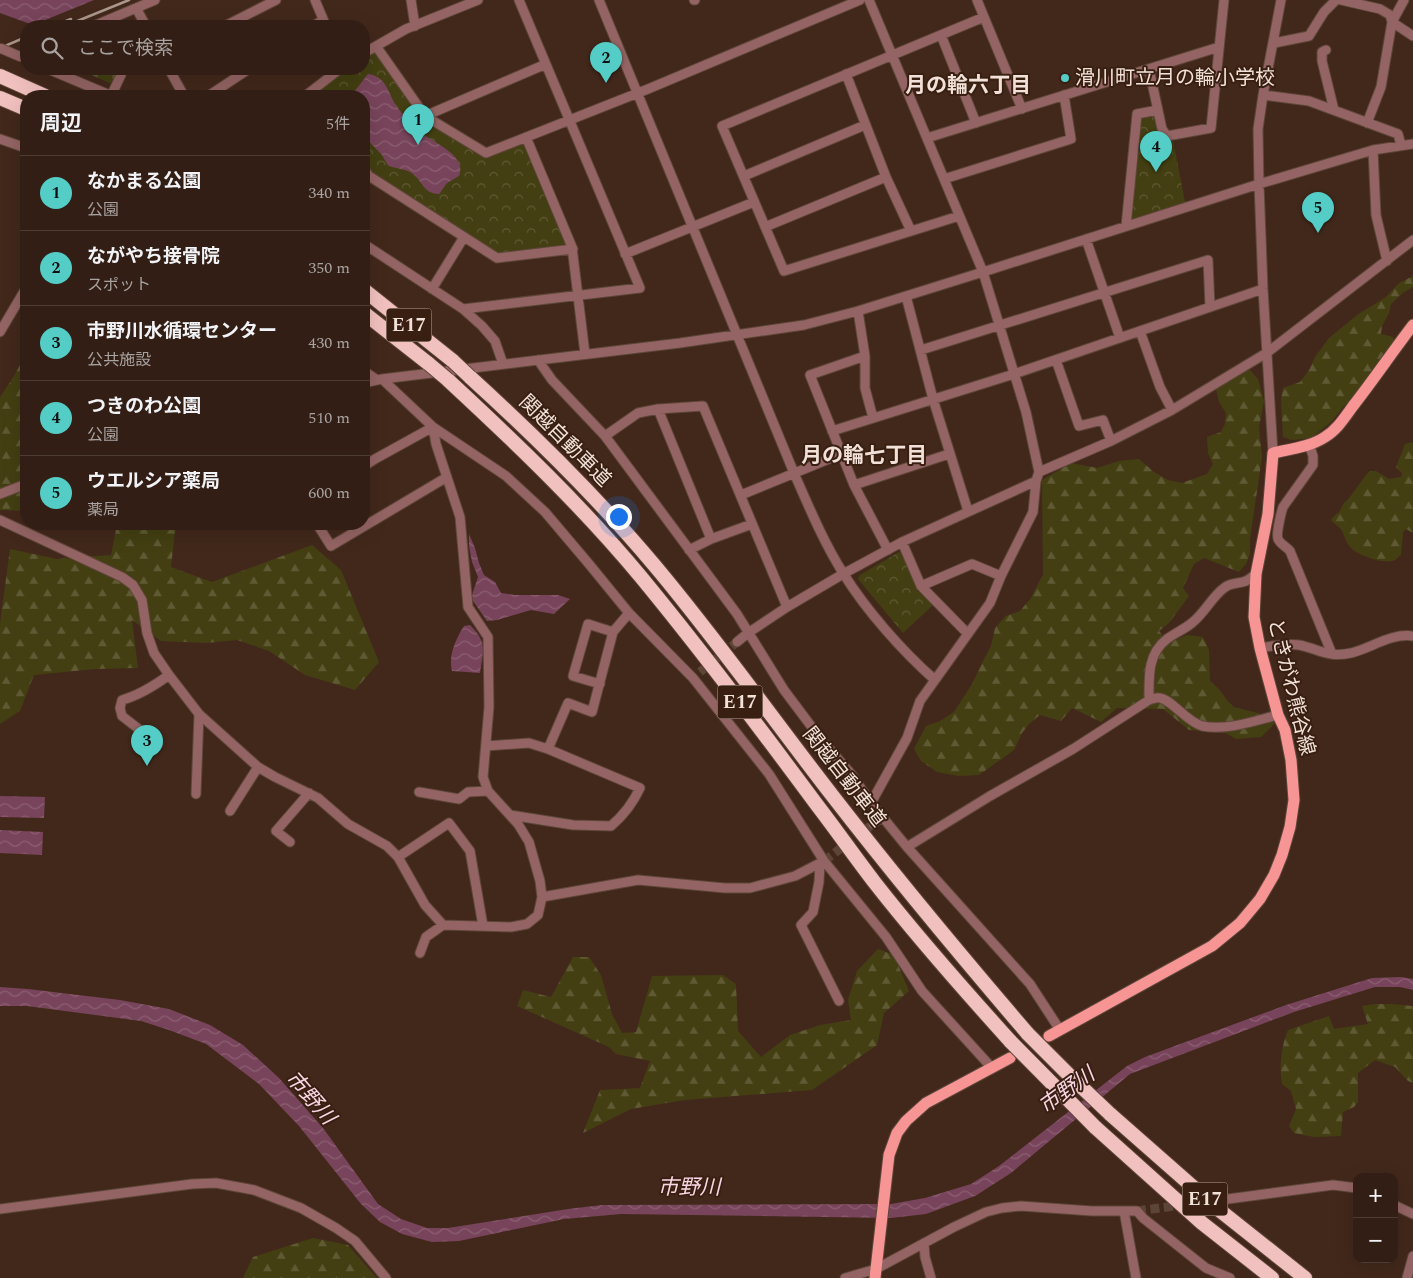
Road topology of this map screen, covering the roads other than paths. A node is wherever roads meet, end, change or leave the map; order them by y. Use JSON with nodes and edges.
{"nodes":[{"id":1,"x":155,"y":0,"type":"edge"},
{"id":2,"x":276,"y":0,"type":"edge"},
{"id":3,"x":315,"y":0,"type":"edge"},
{"id":4,"x":411,"y":0,"type":"edge"},
{"id":5,"x":478,"y":0,"type":"edge"},
{"id":6,"x":519,"y":0,"type":"edge"},
{"id":7,"x":599,"y":0,"type":"edge"},
{"id":8,"x":860,"y":0,"type":"edge"},
{"id":9,"x":869,"y":0,"type":"edge"},
{"id":10,"x":977,"y":0,"type":"edge"},
{"id":11,"x":1224,"y":0,"type":"edge"},
{"id":12,"x":1282,"y":0,"type":"edge"},
{"id":13,"x":1336,"y":0,"type":"edge"},
{"id":14,"x":1341,"y":0,"type":"edge"},
{"id":15,"x":1404,"y":0,"type":"edge"},
{"id":16,"x":1381,"y":5,"type":"edge"},
{"id":17,"x":136,"y":8,"type":"junction"},
{"id":18,"x":984,"y":17,"type":"junction"},
{"id":19,"x":106,"y":20,"type":"edge"},
{"id":20,"x":143,"y":20,"type":"edge"},
{"id":21,"x":237,"y":20,"type":"edge"},
{"id":22,"x":323,"y":20,"type":"edge"},
{"id":23,"x":1392,"y":22,"type":"junction"},
{"id":24,"x":415,"y":26,"type":"junction"},
{"id":25,"x":941,"y":35,"type":"junction"},
{"id":26,"x":1413,"y":36,"type":"edge"},
{"id":27,"x":1274,"y":43,"type":"junction"},
{"id":28,"x":376,"y":46,"type":"junction"},
{"id":29,"x":1219,"y":47,"type":"junction"},
{"id":30,"x":0,"y":48,"type":"edge"},
{"id":31,"x":370,"y":50,"type":"edge"},
{"id":32,"x":1326,"y":50,"type":"dead end"},
{"id":33,"x":892,"y":55,"type":"junction"},
{"id":34,"x":20,"y":56,"type":"edge"},
{"id":35,"x":546,"y":64,"type":"junction"},
{"id":36,"x":1150,"y":69,"type":"junction"},
{"id":37,"x":846,"y":74,"type":"junction"},
{"id":38,"x":62,"y":75,"type":"edge"},
{"id":39,"x":122,"y":75,"type":"edge"},
{"id":40,"x":172,"y":75,"type":"edge"},
{"id":41,"x":240,"y":75,"type":"edge"},
{"id":42,"x":333,"y":75,"type":"edge"},
{"id":43,"x":0,"y":76,"type":"edge"},
{"id":44,"x":32,"y":90,"type":"edge"},
{"id":45,"x":97,"y":90,"type":"edge"},
{"id":46,"x":114,"y":90,"type":"edge"},
{"id":47,"x":181,"y":90,"type":"edge"},
{"id":48,"x":217,"y":90,"type":"edge"},
{"id":49,"x":314,"y":90,"type":"edge"},
{"id":50,"x":638,"y":93,"type":"junction"},
{"id":51,"x":1263,"y":94,"type":"junction"},
{"id":52,"x":1064,"y":95,"type":"junction"},
{"id":53,"x":0,"y":98,"type":"edge"},
{"id":54,"x":20,"y":106,"type":"edge"},
{"id":55,"x":1022,"y":109,"type":"junction"},
{"id":56,"x":1158,"y":110,"type":"junction"},
{"id":57,"x":1334,"y":110,"type":"junction"},
{"id":58,"x":426,"y":116,"type":"junction"},
{"id":59,"x":569,"y":120,"type":"junction"},
{"id":60,"x":976,"y":123,"type":"junction"},
{"id":61,"x":1367,"y":123,"type":"junction"},
{"id":62,"x":865,"y":125,"type":"junction"},
{"id":63,"x":526,"y":137,"type":"junction"},
{"id":64,"x":927,"y":138,"type":"junction"},
{"id":65,"x":0,"y":139,"type":"edge"},
{"id":66,"x":1413,"y":144,"type":"edge"},
{"id":67,"x":1401,"y":145,"type":"junction"},
{"id":68,"x":20,"y":146,"type":"edge"},
{"id":69,"x":1373,"y":150,"type":"junction"},
{"id":70,"x":744,"y":176,"type":"junction"},
{"id":71,"x":886,"y":177,"type":"junction"},
{"id":72,"x":370,"y":179,"type":"edge"},
{"id":73,"x":944,"y":179,"type":"junction"},
{"id":74,"x":1259,"y":184,"type":"junction"},
{"id":75,"x":754,"y":202,"type":"junction"},
{"id":76,"x":959,"y":216,"type":"junction"},
{"id":77,"x":693,"y":226,"type":"junction"},
{"id":78,"x":1126,"y":226,"type":"junction"},
{"id":79,"x":765,"y":227,"type":"junction"},
{"id":80,"x":911,"y":231,"type":"junction"},
{"id":81,"x":464,"y":237,"type":"junction"},
{"id":82,"x":1086,"y":239,"type":"junction"},
{"id":83,"x":1413,"y":240,"type":"edge"},
{"id":84,"x":370,"y":248,"type":"edge"},
{"id":85,"x":573,"y":250,"type":"junction"},
{"id":86,"x":625,"y":254,"type":"junction"},
{"id":87,"x":1387,"y":261,"type":"junction"},
{"id":88,"x":983,"y":272,"type":"junction"},
{"id":89,"x":432,"y":289,"type":"junction"},
{"id":90,"x":1263,"y":289,"type":"junction"},
{"id":91,"x":1105,"y":292,"type":"junction"},
{"id":92,"x":370,"y":295,"type":"edge"},
{"id":93,"x":578,"y":296,"type":"junction"},
{"id":94,"x":906,"y":296,"type":"junction"},
{"id":95,"x":20,"y":298,"type":"edge"},
{"id":96,"x":1210,"y":307,"type":"junction"},
{"id":97,"x":463,"y":309,"type":"junction"},
{"id":98,"x":858,"y":311,"type":"junction"},
{"id":99,"x":370,"y":318,"type":"edge"},
{"id":100,"x":999,"y":326,"type":"junction"},
{"id":101,"x":1411,"y":329,"type":"edge"},
{"id":102,"x":1140,"y":331,"type":"junction"},
{"id":103,"x":0,"y":332,"type":"edge"},
{"id":104,"x":737,"y":335,"type":"junction"},
{"id":105,"x":1120,"y":338,"type":"junction"},
{"id":106,"x":921,"y":350,"type":"junction"},
{"id":107,"x":1268,"y":352,"type":"junction"},
{"id":108,"x":585,"y":354,"type":"junction"},
{"id":109,"x":865,"y":356,"type":"junction"},
{"id":110,"x":538,"y":360,"type":"junction"},
{"id":111,"x":1056,"y":360,"type":"junction"},
{"id":112,"x":503,"y":364,"type":"junction"},
{"id":113,"x":370,"y":374,"type":"edge"},
{"id":114,"x":1014,"y":374,"type":"junction"},
{"id":115,"x":380,"y":380,"type":"junction"},
{"id":116,"x":370,"y":382,"type":"edge"},
{"id":117,"x":933,"y":400,"type":"junction"},
{"id":118,"x":658,"y":409,"type":"junction"},
{"id":119,"x":1172,"y":410,"type":"junction"},
{"id":120,"x":873,"y":418,"type":"junction"},
{"id":121,"x":433,"y":427,"type":"junction"},
{"id":122,"x":832,"y":431,"type":"junction"},
{"id":123,"x":604,"y":436,"type":"junction"},
{"id":124,"x":1110,"y":441,"type":"junction"},
{"id":125,"x":1309,"y":444,"type":"junction"},
{"id":126,"x":1273,"y":452,"type":"junction"},
{"id":127,"x":841,"y":454,"type":"junction"},
{"id":128,"x":949,"y":454,"type":"junction"},
{"id":129,"x":370,"y":462,"type":"edge"},
{"id":130,"x":1039,"y":472,"type":"junction"},
{"id":131,"x":794,"y":473,"type":"junction"},
{"id":132,"x":447,"y":477,"type":"junction"},
{"id":133,"x":1036,"y":481,"type":"junction"},
{"id":134,"x":854,"y":484,"type":"junction"},
{"id":135,"x":20,"y":486,"type":"edge"},
{"id":136,"x":0,"y":494,"type":"edge"},
{"id":137,"x":741,"y":495,"type":"junction"},
{"id":138,"x":968,"y":512,"type":"junction"},
{"id":139,"x":0,"y":520,"type":"edge"},
{"id":140,"x":370,"y":522,"type":"edge"},
{"id":141,"x":752,"y":524,"type":"junction"},
{"id":142,"x":20,"y":530,"type":"edge"},
{"id":143,"x":21,"y":530,"type":"edge"},
{"id":144,"x":321,"y":530,"type":"edge"},
{"id":145,"x":357,"y":530,"type":"edge"},
{"id":146,"x":711,"y":539,"type":"junction"},
{"id":147,"x":902,"y":542,"type":"junction"},
{"id":148,"x":689,"y":550,"type":"junction"},
{"id":149,"x":888,"y":550,"type":"junction"},
{"id":150,"x":843,"y":574,"type":"junction"},
{"id":151,"x":1256,"y":574,"type":"junction"},
{"id":152,"x":1001,"y":576,"type":"junction"},
{"id":153,"x":921,"y":586,"type":"junction"},
{"id":154,"x":787,"y":607,"type":"junction"},
{"id":155,"x":629,"y":613,"type":"junction"},
{"id":156,"x":614,"y":632,"type":"junction"},
{"id":157,"x":748,"y":633,"type":"junction"},
{"id":158,"x":968,"y":634,"type":"junction"},
{"id":159,"x":1413,"y":636,"type":"edge"},
{"id":160,"x":737,"y":642,"type":"tunnel mouth"},
{"id":161,"x":1260,"y":648,"type":"junction"},
{"id":162,"x":1332,"y":654,"type":"junction"},
{"id":163,"x":169,"y":675,"type":"junction"},
{"id":164,"x":935,"y":680,"type":"junction"},
{"id":165,"x":600,"y":684,"type":"junction"},
{"id":166,"x":1149,"y":700,"type":"junction"},
{"id":167,"x":199,"y":714,"type":"junction"},
{"id":168,"x":1278,"y":715,"type":"junction"},
{"id":169,"x":158,"y":744,"type":"dead end"},
{"id":170,"x":486,"y":746,"type":"junction"},
{"id":171,"x":548,"y":749,"type":"junction"},
{"id":172,"x":258,"y":767,"type":"junction"},
{"id":173,"x":488,"y":791,"type":"junction"},
{"id":174,"x":419,"y":792,"type":"dead end"},
{"id":175,"x":309,"y":793,"type":"junction"},
{"id":176,"x":196,"y":794,"type":"dead end"},
{"id":177,"x":871,"y":803,"type":"junction"},
{"id":178,"x":230,"y":811,"type":"dead end"},
{"id":179,"x":510,"y":815,"type":"junction"},
{"id":180,"x":882,"y":816,"type":"junction"},
{"id":181,"x":873,"y":824,"type":"tunnel mouth"},
{"id":182,"x":290,"y":842,"type":"dead end"},
{"id":183,"x":907,"y":847,"type":"junction"},
{"id":184,"x":398,"y":857,"type":"junction"},
{"id":185,"x":822,"y":862,"type":"junction"},
{"id":186,"x":542,"y":897,"type":"junction"},
{"id":187,"x":442,"y":925,"type":"junction"},
{"id":188,"x":483,"y":926,"type":"junction"},
{"id":189,"x":420,"y":953,"type":"dead end"},
{"id":190,"x":839,"y":1001,"type":"dead end"},
{"id":191,"x":1060,"y":1030,"type":"junction"},
{"id":192,"x":1049,"y":1036,"type":"dead end"},
{"id":193,"x":1010,"y":1058,"type":"dead end"},
{"id":194,"x":992,"y":1068,"type":"junction"},
{"id":195,"x":1353,"y":1187,"type":"edge"},
{"id":196,"x":1228,"y":1199,"type":"tunnel mouth"},
{"id":197,"x":1398,"y":1207,"type":"edge"},
{"id":198,"x":0,"y":1209,"type":"edge"},
{"id":199,"x":1124,"y":1211,"type":"junction"},
{"id":200,"x":1413,"y":1214,"type":"edge"},
{"id":201,"x":924,"y":1243,"type":"junction"},
{"id":202,"x":1413,"y":1256,"type":"edge"},
{"id":203,"x":875,"y":1274,"type":"edge"},
{"id":204,"x":386,"y":1278,"type":"edge"},
{"id":205,"x":845,"y":1278,"type":"edge"},
{"id":206,"x":931,"y":1278,"type":"edge"},
{"id":207,"x":1136,"y":1278,"type":"edge"},
{"id":208,"x":1230,"y":1278,"type":"edge"},
{"id":209,"x":1272,"y":1278,"type":"edge"},
{"id":210,"x":1305,"y":1278,"type":"edge"},
{"id":211,"x":1407,"y":1278,"type":"edge"}],
"edges":[{"from":1,"to":17,"type":"street"},
{"from":2,"to":21,"type":"street"},
{"from":3,"to":22,"type":"street"},
{"from":4,"to":24,"type":"street"},
{"from":5,"to":24,"type":"street"},
{"from":6,"to":35,"type":"street"},
{"from":7,"to":50,"type":"street"},
{"from":8,"to":50,"type":"street"},
{"from":9,"to":33,"type":"street"},
{"from":10,"to":18,"type":"street"},
{"from":11,"to":29,"type":"street"},
{"from":12,"to":27,"type":"street"},
{"from":13,"to":27,"type":"street"},
{"from":14,"to":16,"type":"street"},
{"from":15,"to":23,"type":"street"},
{"from":16,"to":23,"type":"street"},
{"from":17,"to":19,"type":"street"},
{"from":17,"to":20,"type":"street"},
{"from":18,"to":25,"type":"street"},
{"from":18,"to":55,"type":"street"},
{"from":23,"to":26,"type":"street"},
{"from":23,"to":61,"type":"street"},
{"from":24,"to":28,"type":"street"},
{"from":25,"to":33,"type":"street"},
{"from":25,"to":60,"type":"street"},
{"from":27,"to":51,"type":"street"},
{"from":28,"to":31,"type":"street"},
{"from":28,"to":58,"type":"street"},
{"from":29,"to":36,"type":"street"},
{"from":29,"to":56,"type":"street"},
{"from":30,"to":34,"type":"street","bridge":true},
{"from":32,"to":57,"type":"street"},
{"from":33,"to":37,"type":"street"},
{"from":33,"to":64,"type":"street"},
{"from":35,"to":58,"type":"street"},
{"from":35,"to":59,"type":"street"},
{"from":36,"to":52,"type":"street"},
{"from":36,"to":56,"type":"street"},
{"from":37,"to":62,"type":"street"},
{"from":37,"to":70,"type":"street"},
{"from":38,"to":45,"type":"street"},
{"from":39,"to":46,"type":"street"},
{"from":40,"to":47,"type":"street"},
{"from":41,"to":48,"type":"street"},
{"from":42,"to":49,"type":"street"},
{"from":43,"to":44,"type":"highway"},
{"from":50,"to":59,"type":"street"},
{"from":50,"to":77,"type":"street"},
{"from":51,"to":57,"type":"street"},
{"from":51,"to":74,"type":"street"},
{"from":52,"to":55,"type":"street"},
{"from":52,"to":73,"type":"street"},
{"from":53,"to":54,"type":"highway"},
{"from":55,"to":60,"type":"street"},
{"from":56,"to":78,"type":"street"},
{"from":57,"to":61,"type":"street"},
{"from":58,"to":63,"type":"street"},
{"from":59,"to":63,"type":"street"},
{"from":59,"to":86,"type":"street"},
{"from":60,"to":64,"type":"street"},
{"from":61,"to":67,"type":"street"},
{"from":62,"to":70,"type":"street"},
{"from":62,"to":71,"type":"street"},
{"from":63,"to":85,"type":"street"},
{"from":64,"to":73,"type":"street"},
{"from":65,"to":68,"type":"street"},
{"from":66,"to":67,"type":"street"},
{"from":67,"to":69,"type":"street"},
{"from":69,"to":74,"type":"street"},
{"from":69,"to":87,"type":"street"},
{"from":70,"to":75,"type":"street"},
{"from":71,"to":79,"type":"street"},
{"from":71,"to":80,"type":"street"},
{"from":72,"to":81,"type":"street"},
{"from":73,"to":76,"type":"street"},
{"from":74,"to":78,"type":"street"},
{"from":74,"to":90,"type":"street"},
{"from":75,"to":77,"type":"street"},
{"from":75,"to":79,"type":"street"},
{"from":76,"to":80,"type":"street"},
{"from":76,"to":88,"type":"street"},
{"from":77,"to":86,"type":"street"},
{"from":77,"to":104,"type":"street"},
{"from":78,"to":82,"type":"street"},
{"from":79,"to":80,"type":"street"},
{"from":81,"to":85,"type":"street"},
{"from":81,"to":89,"type":"street"},
{"from":82,"to":88,"type":"street"},
{"from":82,"to":91,"type":"street"},
{"from":83,"to":87,"type":"street"},
{"from":84,"to":89,"type":"street"},
{"from":85,"to":93,"type":"street"},
{"from":86,"to":93,"type":"street"},
{"from":87,"to":107,"type":"street"},
{"from":88,"to":94,"type":"street"},
{"from":88,"to":100,"type":"street"},
{"from":89,"to":97,"type":"street"},
{"from":90,"to":96,"type":"street"},
{"from":90,"to":107,"type":"street"},
{"from":91,"to":96,"type":"street"},
{"from":91,"to":100,"type":"street"},
{"from":91,"to":105,"type":"street"},
{"from":92,"to":210,"type":"highway","name":"関越自動車道","number":"E17","bridge":true},
{"from":93,"to":97,"type":"street"},
{"from":93,"to":108,"type":"street"},
{"from":94,"to":98,"type":"street"},
{"from":94,"to":106,"type":"street"},
{"from":95,"to":103,"type":"street"},
{"from":96,"to":102,"type":"street"},
{"from":97,"to":112,"type":"street"},
{"from":98,"to":104,"type":"street"},
{"from":98,"to":109,"type":"street"},
{"from":99,"to":209,"type":"highway","name":"関越自動車道","number":"E17","bridge":true},
{"from":100,"to":106,"type":"street"},
{"from":100,"to":114,"type":"street"},
{"from":101,"to":125,"type":"main road"},
{"from":102,"to":105,"type":"street"},
{"from":102,"to":119,"type":"street"},
{"from":104,"to":108,"type":"street"},
{"from":104,"to":131,"type":"street"},
{"from":105,"to":111,"type":"street"},
{"from":106,"to":117,"type":"street"},
{"from":107,"to":119,"type":"street"},
{"from":107,"to":126,"type":"street"},
{"from":108,"to":110,"type":"street"},
{"from":109,"to":120,"type":"street"},
{"from":109,"to":122,"type":"street"},
{"from":110,"to":112,"type":"street"},
{"from":110,"to":123,"type":"street"},
{"from":111,"to":114,"type":"street"},
{"from":111,"to":124,"type":"street"},
{"from":112,"to":115,"type":"street"},
{"from":113,"to":115,"type":"street"},
{"from":114,"to":117,"type":"street"},
{"from":114,"to":130,"type":"street"},
{"from":115,"to":116,"type":"street"},
{"from":115,"to":121,"type":"street"},
{"from":117,"to":120,"type":"street"},
{"from":117,"to":128,"type":"street"},
{"from":118,"to":123,"type":"street"},
{"from":118,"to":137,"type":"street"},
{"from":118,"to":146,"type":"street"},
{"from":119,"to":124,"type":"street"},
{"from":120,"to":122,"type":"street"},
{"from":121,"to":129,"type":"street"},
{"from":121,"to":132,"type":"street"},
{"from":121,"to":155,"type":"street"},
{"from":122,"to":127,"type":"street"},
{"from":123,"to":148,"type":"street"},
{"from":124,"to":130,"type":"street"},
{"from":125,"to":126,"type":"main road"},
{"from":125,"to":162,"type":"street"},
{"from":126,"to":151,"type":"main road","name":"ときがわ熊谷線"},
{"from":127,"to":131,"type":"street"},
{"from":127,"to":134,"type":"street"},
{"from":128,"to":134,"type":"street"},
{"from":128,"to":138,"type":"street"},
{"from":130,"to":133,"type":"street"},
{"from":131,"to":137,"type":"street"},
{"from":131,"to":150,"type":"street"},
{"from":132,"to":140,"type":"street"},
{"from":132,"to":170,"type":"street"},
{"from":133,"to":138,"type":"street"},
{"from":133,"to":152,"type":"street"},
{"from":134,"to":149,"type":"street"},
{"from":135,"to":136,"type":"street"},
{"from":137,"to":141,"type":"street"},
{"from":138,"to":147,"type":"street"},
{"from":139,"to":142,"type":"street"},
{"from":141,"to":146,"type":"street"},
{"from":141,"to":154,"type":"street"},
{"from":143,"to":163,"type":"street"},
{"from":144,"to":145,"type":"street"},
{"from":146,"to":148,"type":"street"},
{"from":147,"to":149,"type":"street"},
{"from":147,"to":153,"type":"street"},
{"from":148,"to":157,"type":"street"},
{"from":149,"to":150,"type":"street"},
{"from":150,"to":154,"type":"street"},
{"from":150,"to":164,"type":"street"},
{"from":151,"to":161,"type":"main road","name":"ときがわ熊谷線"},
{"from":151,"to":166,"type":"street"},
{"from":152,"to":153,"type":"street"},
{"from":152,"to":158,"type":"street"},
{"from":153,"to":158,"type":"street"},
{"from":154,"to":157,"type":"street"},
{"from":155,"to":156,"type":"street"},
{"from":155,"to":185,"type":"street"},
{"from":156,"to":165,"type":"street"},
{"from":156,"to":165,"type":"street"},
{"from":157,"to":160,"type":"street"},
{"from":157,"to":177,"type":"street"},
{"from":158,"to":164,"type":"street"},
{"from":159,"to":162,"type":"street"},
{"from":161,"to":162,"type":"street"},
{"from":161,"to":168,"type":"main road","name":"ときがわ熊谷線"},
{"from":163,"to":167,"type":"street"},
{"from":163,"to":169,"type":"street"},
{"from":164,"to":177,"type":"street"},
{"from":165,"to":171,"type":"street"},
{"from":166,"to":168,"type":"street"},
{"from":166,"to":183,"type":"street"},
{"from":167,"to":172,"type":"street"},
{"from":167,"to":176,"type":"street"},
{"from":168,"to":191,"type":"main road","name":"ときがわ熊谷線"},
{"from":170,"to":171,"type":"street"},
{"from":170,"to":173,"type":"street"},
{"from":171,"to":179,"type":"street"},
{"from":172,"to":175,"type":"street"},
{"from":172,"to":178,"type":"street"},
{"from":173,"to":174,"type":"street"},
{"from":173,"to":179,"type":"street"},
{"from":175,"to":182,"type":"street"},
{"from":175,"to":184,"type":"street"},
{"from":177,"to":180,"type":"street"},
{"from":179,"to":186,"type":"street"},
{"from":180,"to":181,"type":"street"},
{"from":180,"to":183,"type":"street"},
{"from":183,"to":191,"type":"street"},
{"from":184,"to":187,"type":"street"},
{"from":184,"to":188,"type":"street"},
{"from":185,"to":186,"type":"street"},
{"from":185,"to":190,"type":"street"},
{"from":185,"to":194,"type":"street"},
{"from":186,"to":188,"type":"street"},
{"from":187,"to":188,"type":"street"},
{"from":187,"to":189,"type":"street"},
{"from":191,"to":192,"type":"main road","name":"ときがわ熊谷線"},
{"from":193,"to":194,"type":"main road"},
{"from":194,"to":203,"type":"main road"},
{"from":195,"to":196,"type":"street"},
{"from":197,"to":200,"type":"street"},
{"from":198,"to":204,"type":"street"},
{"from":199,"to":201,"type":"street"},
{"from":199,"to":207,"type":"street"},
{"from":199,"to":208,"type":"street"},
{"from":201,"to":203,"type":"street"},
{"from":201,"to":206,"type":"street"},
{"from":202,"to":211,"type":"street"},
{"from":203,"to":205,"type":"street"}]}
